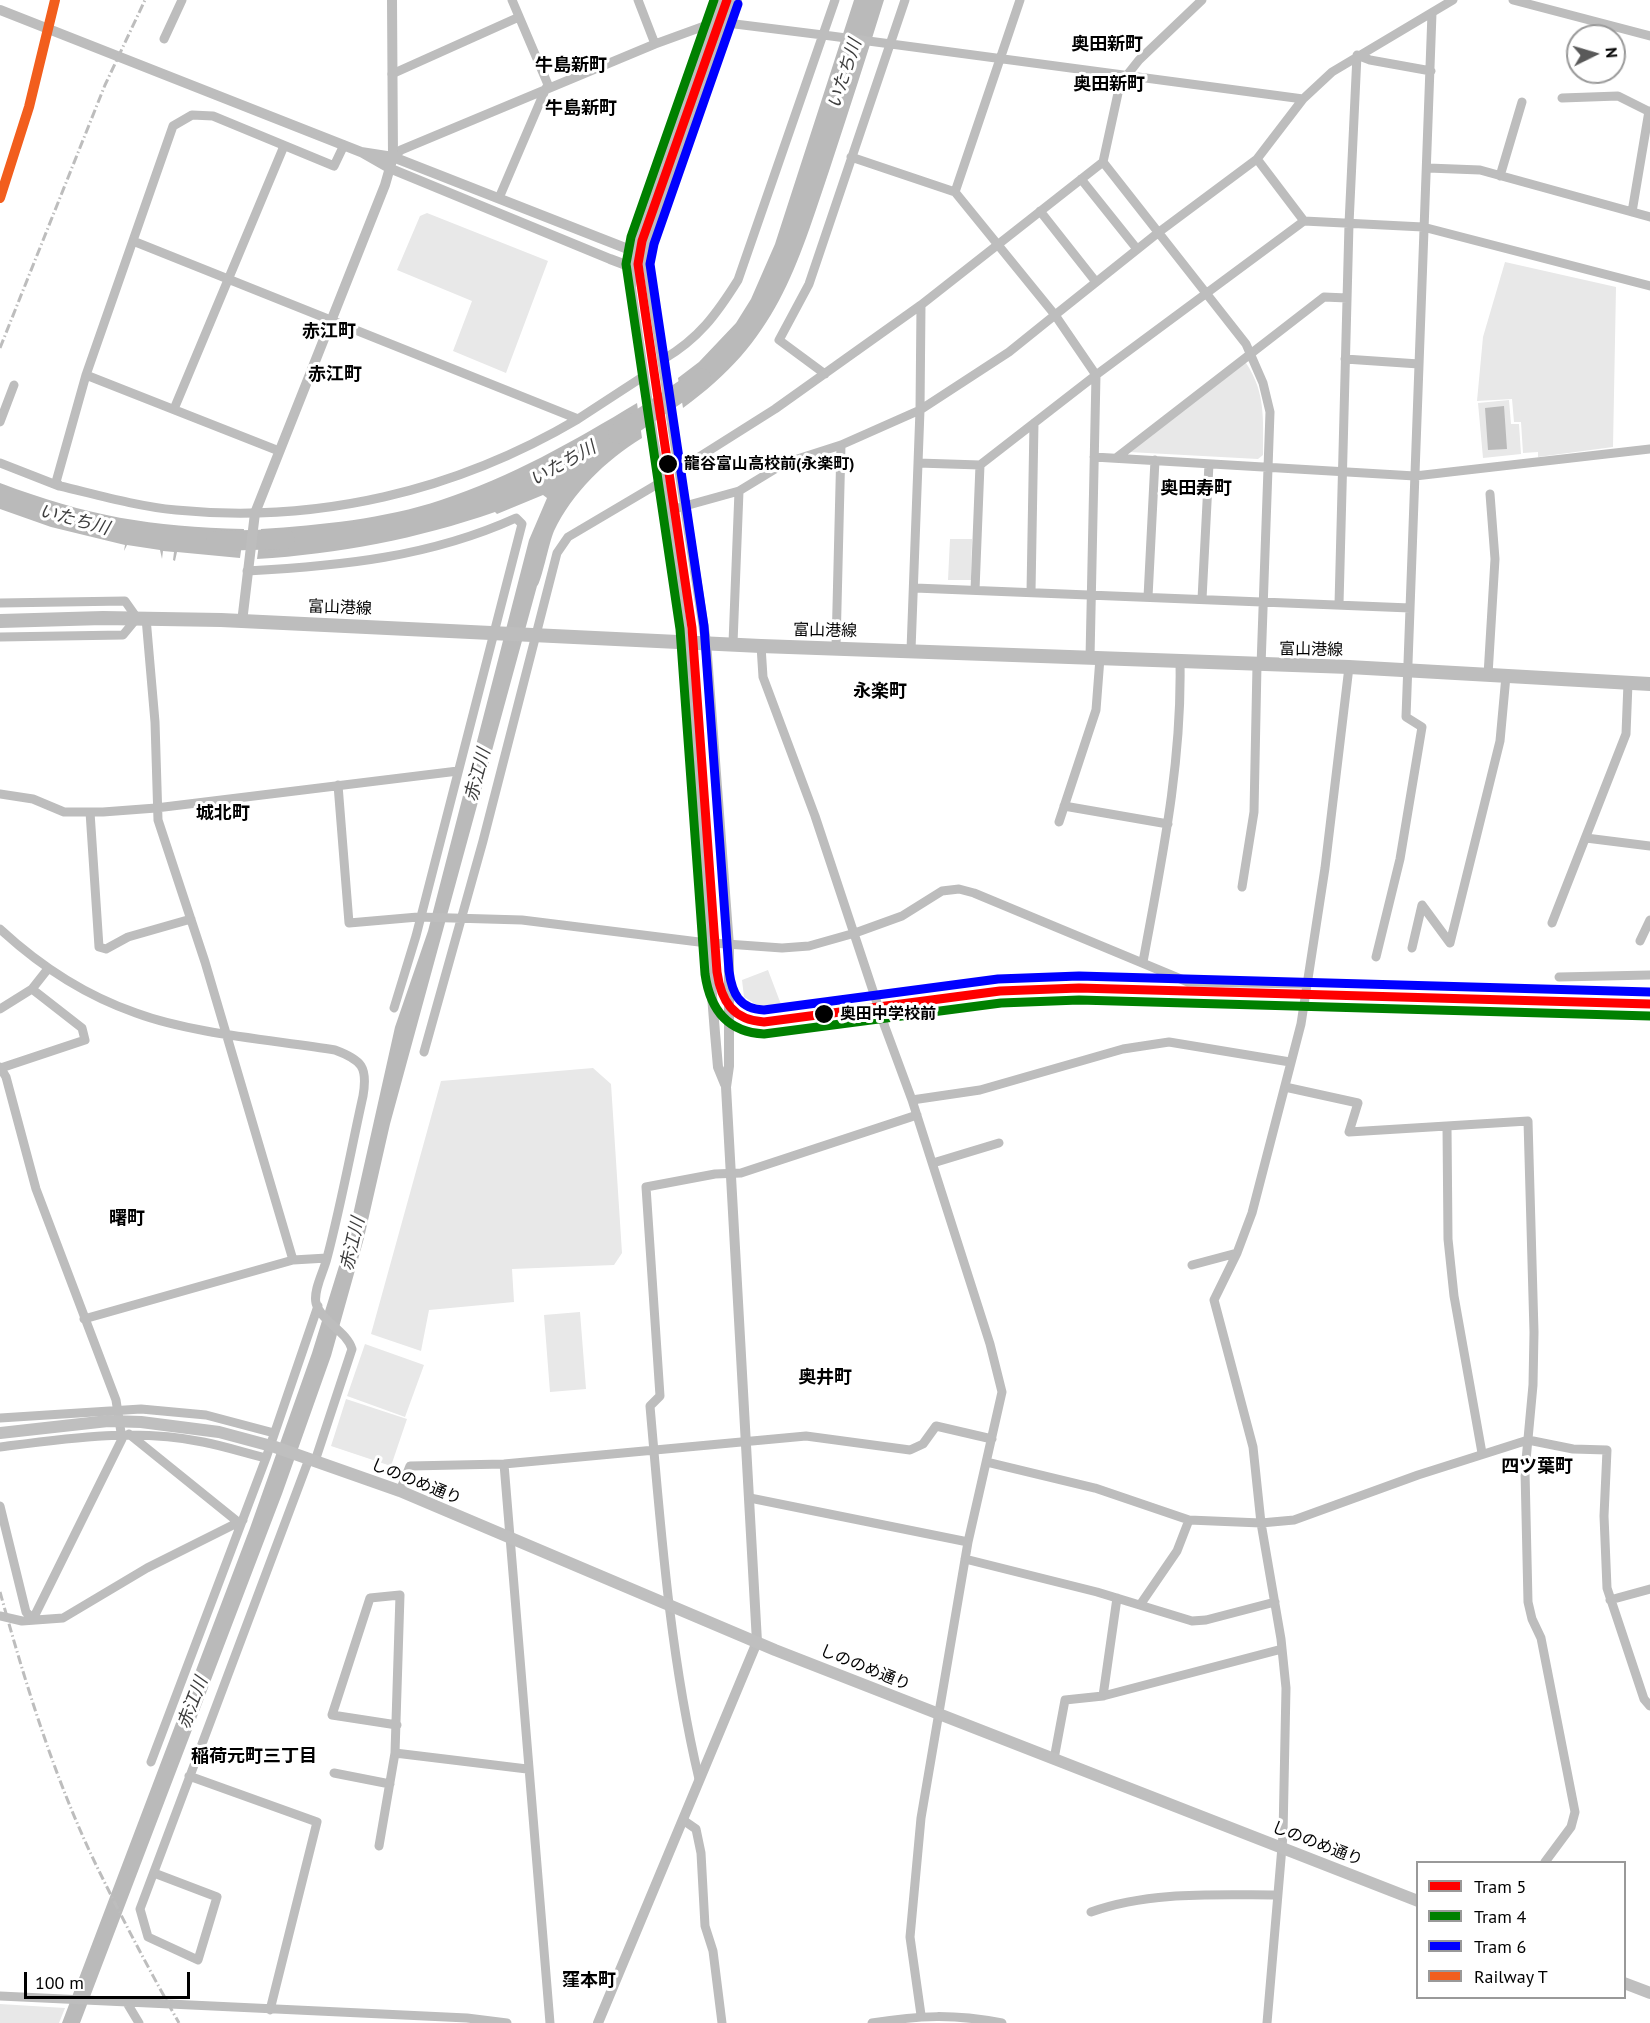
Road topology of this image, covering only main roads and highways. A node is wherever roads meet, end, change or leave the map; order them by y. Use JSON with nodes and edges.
{"nodes":[{"id":1,"x":0,"y":621,"type":"edge"},
{"id":2,"x":1650,"y":684,"type":"edge"},
{"id":3,"x":0,"y":1433,"type":"edge"},
{"id":4,"x":1416,"y":1900,"type":"edge"},
{"id":5,"x":1626,"y":1984,"type":"edge"},
{"id":6,"x":1650,"y":1993,"type":"edge"}],
"edges":[{"from":1,"to":2,"type":"main road","name":"富山港線"},
{"from":3,"to":4,"type":"main road","name":"しののめ通り"},
{"from":5,"to":6,"type":"main road"}]}
